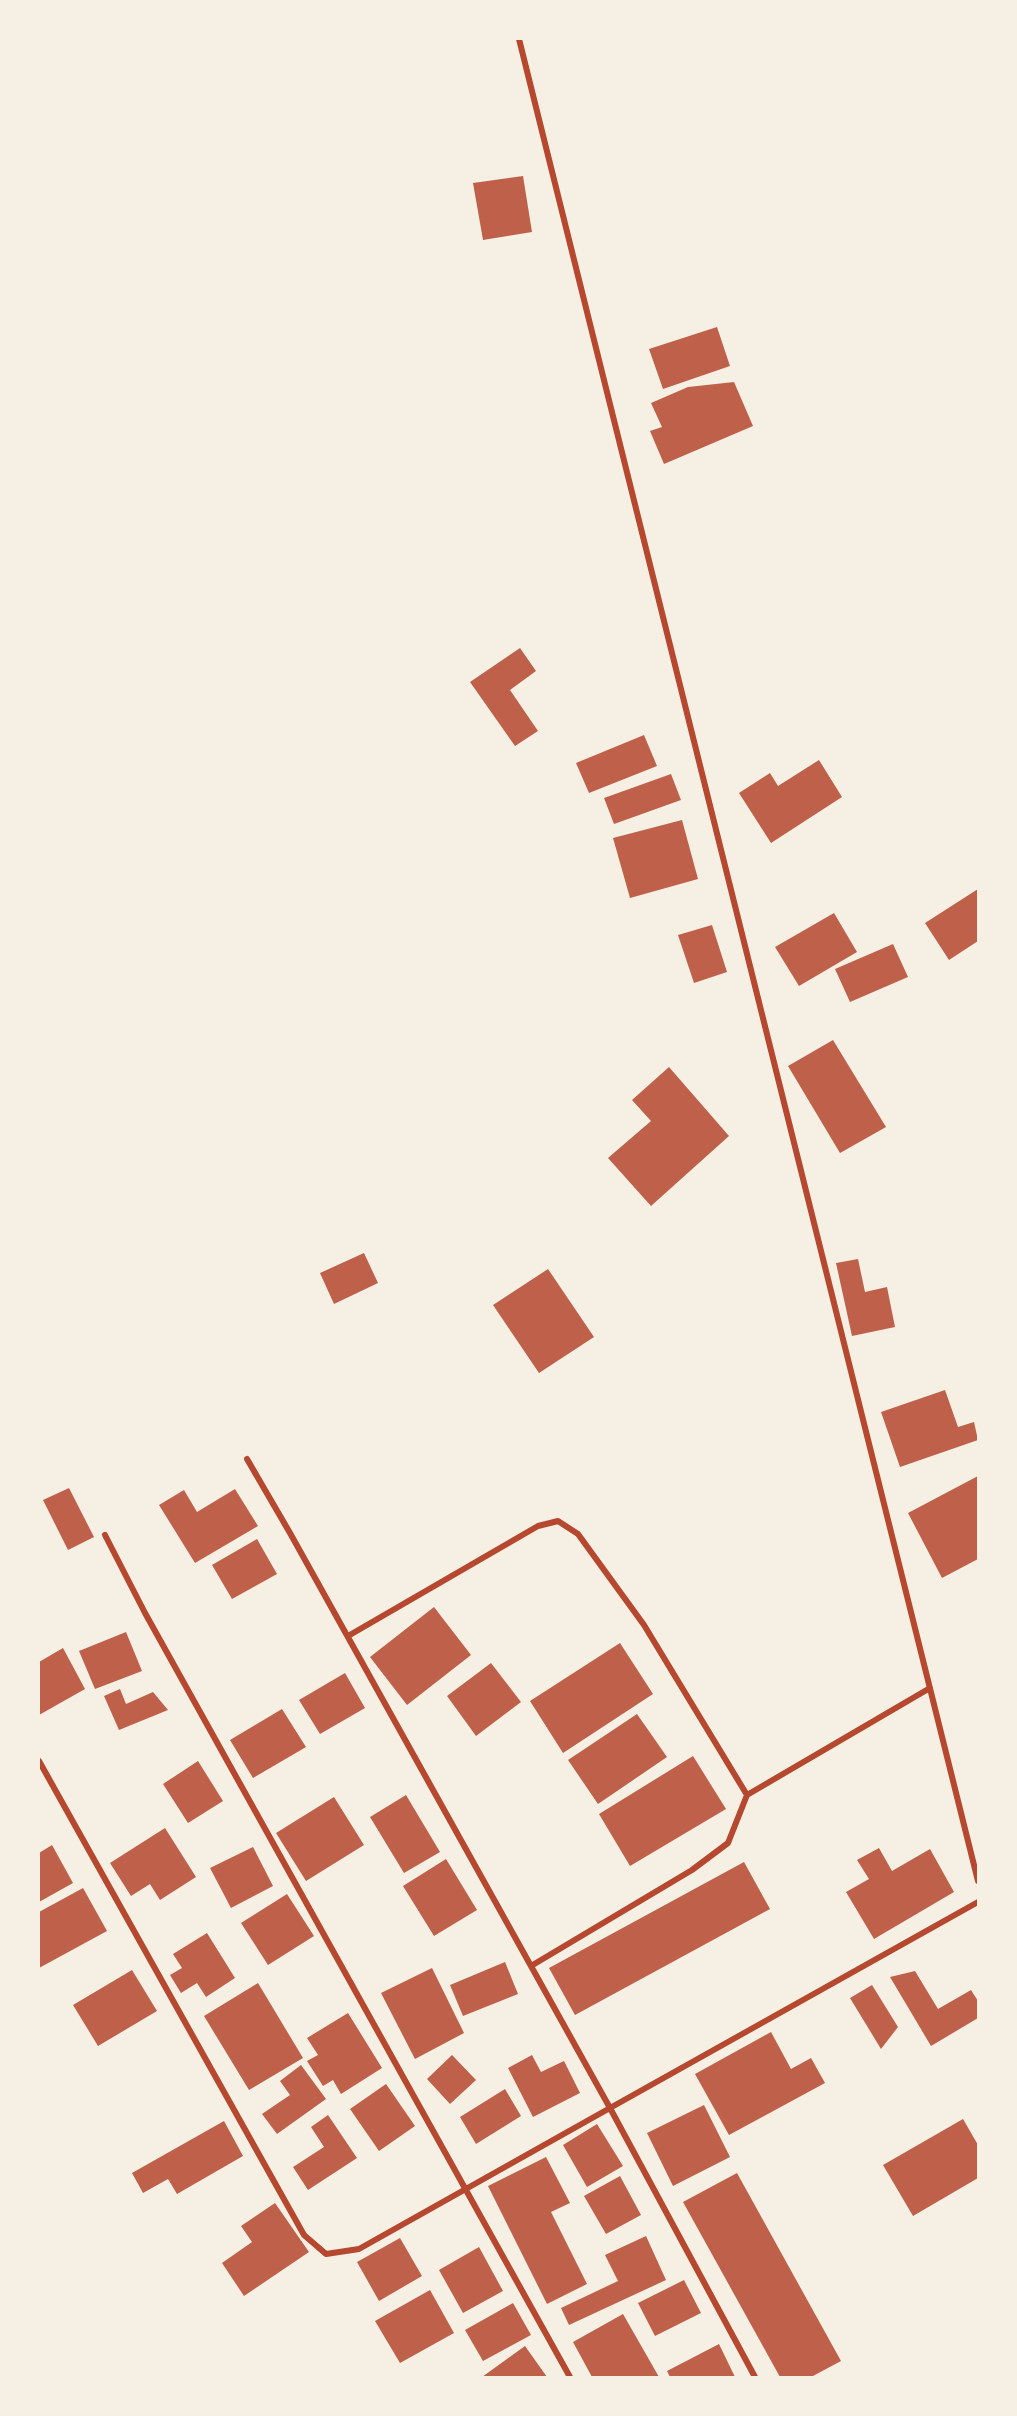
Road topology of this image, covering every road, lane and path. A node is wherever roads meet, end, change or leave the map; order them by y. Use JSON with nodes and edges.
{"nodes":[{"id":1,"x":519,"y":39,"type":"edge"},
{"id":2,"x":247,"y":1459,"type":"dead end"},
{"id":3,"x":105,"y":1535,"type":"dead end"},
{"id":4,"x":348,"y":1636,"type":"junction"},
{"id":5,"x":930,"y":1688,"type":"junction"},
{"id":6,"x":39,"y":1761,"type":"edge"},
{"id":7,"x":747,"y":1795,"type":"junction"},
{"id":8,"x":978,"y":1881,"type":"edge"},
{"id":9,"x":978,"y":1902,"type":"edge"},
{"id":10,"x":531,"y":1966,"type":"junction"},
{"id":11,"x":610,"y":2108,"type":"junction"},
{"id":12,"x":466,"y":2187,"type":"junction"},
{"id":13,"x":570,"y":2377,"type":"edge"},
{"id":14,"x":755,"y":2377,"type":"edge"}],
"edges":[{"from":1,"to":5,"type":"street"},
{"from":2,"to":4,"type":"street"},
{"from":3,"to":12,"type":"street"},
{"from":4,"to":7,"type":"street"},
{"from":4,"to":10,"type":"street"},
{"from":5,"to":7,"type":"street"},
{"from":5,"to":8,"type":"street"},
{"from":6,"to":12,"type":"street"},
{"from":7,"to":10,"type":"street"},
{"from":9,"to":11,"type":"street"},
{"from":10,"to":11,"type":"street"},
{"from":11,"to":12,"type":"street"},
{"from":11,"to":14,"type":"street"},
{"from":12,"to":13,"type":"street"}]}
